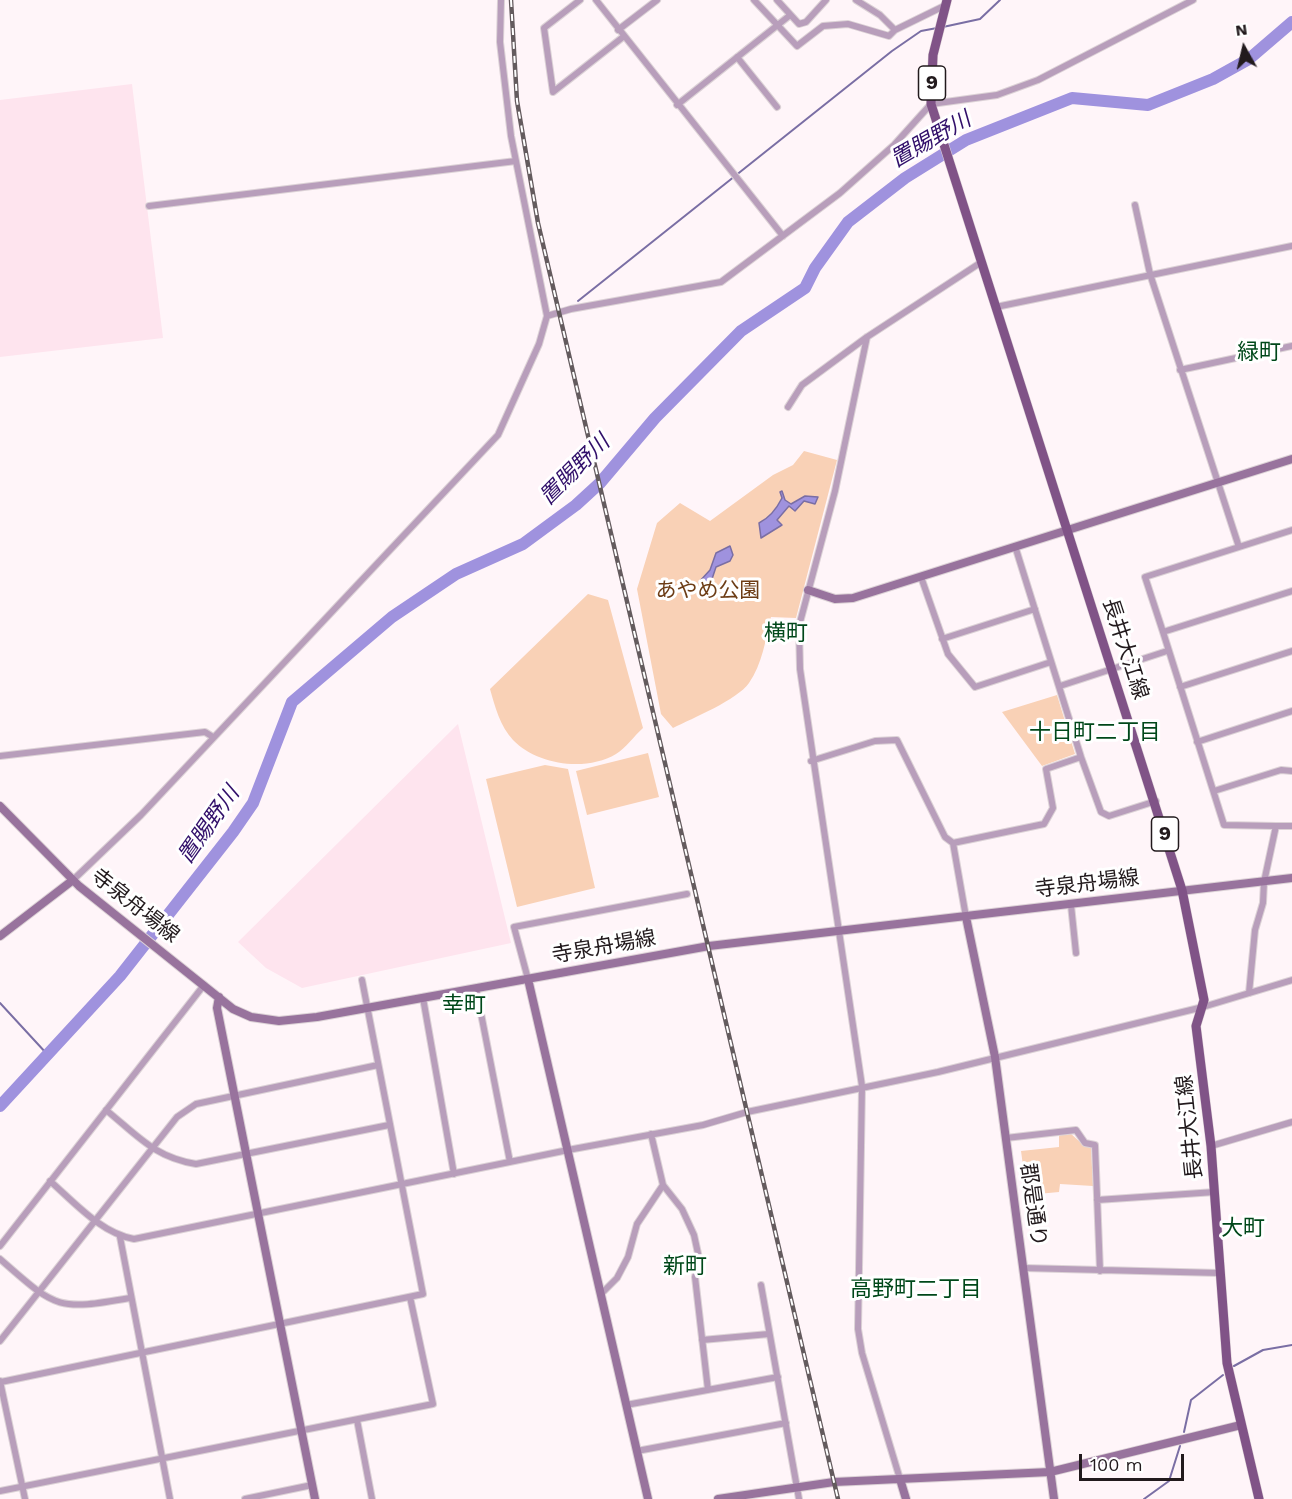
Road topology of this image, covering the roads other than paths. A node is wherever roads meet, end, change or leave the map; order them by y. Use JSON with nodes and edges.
{"nodes":[{"id":1,"x":501,"y":0,"type":"edge"},
{"id":2,"x":580,"y":0,"type":"edge"},
{"id":3,"x":596,"y":0,"type":"edge"},
{"id":4,"x":657,"y":0,"type":"edge"},
{"id":5,"x":777,"y":0,"type":"edge"},
{"id":6,"x":826,"y":0,"type":"edge"},
{"id":7,"x":856,"y":0,"type":"edge"},
{"id":8,"x":1193,"y":0,"type":"edge"},
{"id":9,"x":758,"y":1,"type":"edge"},
{"id":10,"x":947,"y":3,"type":"edge"},
{"id":11,"x":789,"y":16,"type":"junction"},
{"id":12,"x":776,"y":26,"type":"junction"},
{"id":13,"x":618,"y":30,"type":"junction"},
{"id":14,"x":895,"y":30,"type":"junction"},
{"id":15,"x":623,"y":38,"type":"junction"},
{"id":16,"x":737,"y":57,"type":"junction"},
{"id":17,"x":931,"y":104,"type":"junction"},
{"id":18,"x":677,"y":105,"type":"junction"},
{"id":19,"x":777,"y":107,"type":"dead end"},
{"id":20,"x":516,"y":161,"type":"junction"},
{"id":21,"x":1135,"y":205,"type":"dead end"},
{"id":22,"x":149,"y":206,"type":"dead end"},
{"id":23,"x":783,"y":236,"type":"junction"},
{"id":24,"x":1292,"y":246,"type":"edge"},
{"id":25,"x":980,"y":263,"type":"junction"},
{"id":26,"x":1150,"y":274,"type":"junction"},
{"id":27,"x":996,"y":307,"type":"junction"},
{"id":28,"x":547,"y":316,"type":"junction"},
{"id":29,"x":867,"y":337,"type":"junction"},
{"id":30,"x":1292,"y":346,"type":"edge"},
{"id":31,"x":1180,"y":370,"type":"junction"},
{"id":32,"x":788,"y":407,"type":"dead end"},
{"id":33,"x":1292,"y":459,"type":"edge"},
{"id":34,"x":1216,"y":483,"type":"junction"},
{"id":35,"x":1067,"y":529,"type":"junction"},
{"id":36,"x":1292,"y":530,"type":"edge"},
{"id":37,"x":1015,"y":546,"type":"junction"},
{"id":38,"x":1239,"y":547,"type":"junction"},
{"id":39,"x":921,"y":577,"type":"junction"},
{"id":40,"x":808,"y":590,"type":"junction"},
{"id":41,"x":1292,"y":591,"type":"edge"},
{"id":42,"x":1035,"y":609,"type":"junction"},
{"id":43,"x":1162,"y":632,"type":"junction"},
{"id":44,"x":942,"y":639,"type":"junction"},
{"id":45,"x":1167,"y":651,"type":"junction"},
{"id":46,"x":1292,"y":651,"type":"edge"},
{"id":47,"x":1051,"y":662,"type":"junction"},
{"id":48,"x":1112,"y":669,"type":"junction"},
{"id":49,"x":1060,"y":686,"type":"junction"},
{"id":50,"x":1180,"y":687,"type":"junction"},
{"id":51,"x":1292,"y":711,"type":"edge"},
{"id":52,"x":213,"y":737,"type":"junction"},
{"id":53,"x":1197,"y":742,"type":"junction"},
{"id":54,"x":0,"y":756,"type":"edge"},
{"id":55,"x":1081,"y":757,"type":"junction"},
{"id":56,"x":811,"y":761,"type":"junction"},
{"id":57,"x":1292,"y":771,"type":"edge"},
{"id":58,"x":1214,"y":792,"type":"junction"},
{"id":59,"x":1156,"y":801,"type":"junction"},
{"id":60,"x":0,"y":806,"type":"edge"},
{"id":61,"x":1276,"y":826,"type":"junction"},
{"id":62,"x":1292,"y":826,"type":"edge"},
{"id":63,"x":953,"y":843,"type":"junction"},
{"id":64,"x":1292,"y":878,"type":"edge"},
{"id":65,"x":1264,"y":882,"type":"junction"},
{"id":66,"x":76,"y":883,"type":"junction"},
{"id":67,"x":1182,"y":890,"type":"junction"},
{"id":68,"x":687,"y":894,"type":"dead end"},
{"id":69,"x":1071,"y":905,"type":"junction"},
{"id":70,"x":966,"y":917,"type":"junction"},
{"id":71,"x":837,"y":932,"type":"junction"},
{"id":72,"x":0,"y":936,"type":"edge"},
{"id":73,"x":1076,"y":953,"type":"dead end"},
{"id":74,"x":528,"y":979,"type":"junction"},
{"id":75,"x":362,"y":980,"type":"dead end"},
{"id":76,"x":1292,"y":980,"type":"edge"},
{"id":77,"x":202,"y":982,"type":"junction"},
{"id":78,"x":476,"y":988,"type":"junction"},
{"id":79,"x":1250,"y":993,"type":"junction"},
{"id":80,"x":219,"y":997,"type":"junction"},
{"id":81,"x":423,"y":998,"type":"junction"},
{"id":82,"x":367,"y":1008,"type":"junction"},
{"id":83,"x":1203,"y":1008,"type":"junction"},
{"id":84,"x":995,"y":1057,"type":"junction"},
{"id":85,"x":378,"y":1065,"type":"junction"},
{"id":86,"x":861,"y":1086,"type":"junction"},
{"id":87,"x":234,"y":1096,"type":"junction"},
{"id":88,"x":106,"y":1110,"type":"junction"},
{"id":89,"x":1292,"y":1122,"type":"edge"},
{"id":90,"x":390,"y":1125,"type":"junction"},
{"id":91,"x":651,"y":1134,"type":"junction"},
{"id":92,"x":1006,"y":1138,"type":"junction"},
{"id":93,"x":1212,"y":1146,"type":"junction"},
{"id":94,"x":153,"y":1149,"type":"junction"},
{"id":95,"x":568,"y":1150,"type":"junction"},
{"id":96,"x":246,"y":1154,"type":"junction"},
{"id":97,"x":510,"y":1162,"type":"junction"},
{"id":98,"x":454,"y":1174,"type":"junction"},
{"id":99,"x":50,"y":1182,"type":"junction"},
{"id":100,"x":400,"y":1185,"type":"junction"},
{"id":101,"x":663,"y":1185,"type":"junction"},
{"id":102,"x":1215,"y":1192,"type":"junction"},
{"id":103,"x":1097,"y":1200,"type":"junction"},
{"id":104,"x":259,"y":1214,"type":"junction"},
{"id":105,"x":95,"y":1220,"type":"junction"},
{"id":106,"x":120,"y":1237,"type":"junction"},
{"id":107,"x":0,"y":1246,"type":"edge"},
{"id":108,"x":0,"y":1259,"type":"edge"},
{"id":109,"x":1023,"y":1268,"type":"junction"},
{"id":110,"x":1100,"y":1271,"type":"junction"},
{"id":111,"x":1219,"y":1273,"type":"junction"},
{"id":112,"x":761,"y":1285,"type":"dead end"},
{"id":113,"x":38,"y":1292,"type":"junction"},
{"id":114,"x":601,"y":1294,"type":"junction"},
{"id":115,"x":410,"y":1297,"type":"junction"},
{"id":116,"x":130,"y":1298,"type":"junction"},
{"id":117,"x":282,"y":1324,"type":"junction"},
{"id":118,"x":769,"y":1334,"type":"junction"},
{"id":119,"x":702,"y":1340,"type":"junction"},
{"id":120,"x":0,"y":1341,"type":"edge"},
{"id":121,"x":141,"y":1351,"type":"junction"},
{"id":122,"x":778,"y":1377,"type":"junction"},
{"id":123,"x":0,"y":1382,"type":"edge"},
{"id":124,"x":708,"y":1390,"type":"junction"},
{"id":125,"x":626,"y":1406,"type":"junction"},
{"id":126,"x":357,"y":1420,"type":"junction"},
{"id":127,"x":786,"y":1423,"type":"junction"},
{"id":128,"x":1242,"y":1425,"type":"junction"},
{"id":129,"x":302,"y":1431,"type":"junction"},
{"id":130,"x":637,"y":1451,"type":"junction"},
{"id":131,"x":163,"y":1460,"type":"junction"},
{"id":132,"x":1050,"y":1472,"type":"junction"},
{"id":133,"x":900,"y":1479,"type":"junction"},
{"id":134,"x":312,"y":1485,"type":"junction"},
{"id":135,"x":796,"y":1488,"type":"junction"},
{"id":136,"x":23,"y":1489,"type":"junction"},
{"id":137,"x":0,"y":1491,"type":"edge"},
{"id":138,"x":25,"y":1499,"type":"edge"},
{"id":139,"x":170,"y":1499,"type":"edge"},
{"id":140,"x":245,"y":1499,"type":"edge"},
{"id":141,"x":315,"y":1499,"type":"edge"},
{"id":142,"x":372,"y":1499,"type":"edge"},
{"id":143,"x":648,"y":1499,"type":"edge"},
{"id":144,"x":718,"y":1499,"type":"edge"},
{"id":145,"x":799,"y":1499,"type":"edge"},
{"id":146,"x":906,"y":1499,"type":"edge"},
{"id":147,"x":1054,"y":1499,"type":"edge"},
{"id":148,"x":1258,"y":1499,"type":"edge"}],
"edges":[{"from":1,"to":20,"type":"street"},
{"from":2,"to":15,"type":"street"},
{"from":3,"to":13,"type":"street"},
{"from":4,"to":13,"type":"street"},
{"from":5,"to":11,"type":"street"},
{"from":6,"to":11,"type":"street"},
{"from":7,"to":14,"type":"street"},
{"from":8,"to":17,"type":"street"},
{"from":9,"to":12,"type":"street"},
{"from":10,"to":14,"type":"street"},
{"from":10,"to":17,"type":"main road","name":"長井大江線","number":"9"},
{"from":11,"to":12,"type":"street"},
{"from":12,"to":14,"type":"street"},
{"from":12,"to":16,"type":"street"},
{"from":13,"to":15,"type":"street"},
{"from":15,"to":18,"type":"street"},
{"from":16,"to":18,"type":"street"},
{"from":16,"to":19,"type":"street"},
{"from":17,"to":23,"type":"street"},
{"from":17,"to":25,"type":"main road","name":"長井大江線","number":"9"},
{"from":18,"to":23,"type":"street"},
{"from":20,"to":22,"type":"street"},
{"from":20,"to":28,"type":"street"},
{"from":21,"to":26,"type":"street"},
{"from":23,"to":28,"type":"street"},
{"from":24,"to":26,"type":"street"},
{"from":25,"to":27,"type":"main road","name":"長井大江線","number":"9"},
{"from":25,"to":29,"type":"street"},
{"from":26,"to":27,"type":"street"},
{"from":26,"to":31,"type":"street"},
{"from":27,"to":35,"type":"main road","name":"長井大江線","number":"9"},
{"from":28,"to":52,"type":"street"},
{"from":29,"to":32,"type":"street"},
{"from":29,"to":40,"type":"street"},
{"from":30,"to":31,"type":"street"},
{"from":31,"to":34,"type":"street"},
{"from":33,"to":34,"type":"street"},
{"from":34,"to":35,"type":"street"},
{"from":34,"to":38,"type":"street"},
{"from":35,"to":37,"type":"street"},
{"from":35,"to":48,"type":"main road","name":"長井大江線","number":"9"},
{"from":36,"to":38,"type":"street"},
{"from":37,"to":39,"type":"street"},
{"from":37,"to":42,"type":"street"},
{"from":38,"to":43,"type":"street"},
{"from":39,"to":40,"type":"street"},
{"from":39,"to":44,"type":"street"},
{"from":40,"to":56,"type":"street"},
{"from":41,"to":43,"type":"street"},
{"from":42,"to":44,"type":"street"},
{"from":42,"to":47,"type":"street"},
{"from":43,"to":45,"type":"street"},
{"from":44,"to":47,"type":"street"},
{"from":45,"to":48,"type":"street"},
{"from":45,"to":50,"type":"street"},
{"from":46,"to":50,"type":"street"},
{"from":47,"to":49,"type":"street"},
{"from":48,"to":49,"type":"street"},
{"from":48,"to":59,"type":"main road","name":"長井大江線","number":"9"},
{"from":49,"to":55,"type":"street"},
{"from":50,"to":53,"type":"street"},
{"from":51,"to":53,"type":"street"},
{"from":52,"to":54,"type":"street"},
{"from":52,"to":66,"type":"street"},
{"from":53,"to":58,"type":"street"},
{"from":55,"to":59,"type":"street"},
{"from":55,"to":63,"type":"street"},
{"from":56,"to":63,"type":"street"},
{"from":56,"to":71,"type":"street"},
{"from":57,"to":58,"type":"street"},
{"from":58,"to":61,"type":"street"},
{"from":59,"to":67,"type":"main road","name":"長井大江線","number":"9"},
{"from":60,"to":66,"type":"street","name":"寺泉舟場線"},
{"from":61,"to":62,"type":"street"},
{"from":61,"to":65,"type":"street"},
{"from":63,"to":70,"type":"street"},
{"from":64,"to":65,"type":"street","name":"寺泉舟場線"},
{"from":65,"to":67,"type":"street","name":"寺泉舟場線"},
{"from":65,"to":79,"type":"street"},
{"from":66,"to":72,"type":"street"},
{"from":66,"to":77,"type":"street","name":"寺泉舟場線"},
{"from":67,"to":69,"type":"street","name":"寺泉舟場線"},
{"from":67,"to":83,"type":"main road","name":"長井大江線","number":"9"},
{"from":68,"to":74,"type":"street"},
{"from":69,"to":70,"type":"street","name":"寺泉舟場線"},
{"from":69,"to":73,"type":"street"},
{"from":70,"to":71,"type":"street","name":"寺泉舟場線"},
{"from":70,"to":84,"type":"street","name":"郡是通り"},
{"from":71,"to":74,"type":"street","name":"寺泉舟場線"},
{"from":71,"to":86,"type":"street"},
{"from":74,"to":78,"type":"street","name":"寺泉舟場線"},
{"from":74,"to":95,"type":"street"},
{"from":75,"to":82,"type":"street"},
{"from":76,"to":79,"type":"street"},
{"from":77,"to":80,"type":"street","name":"寺泉舟場線"},
{"from":77,"to":88,"type":"street"},
{"from":78,"to":81,"type":"street","name":"寺泉舟場線"},
{"from":78,"to":97,"type":"street"},
{"from":79,"to":83,"type":"street"},
{"from":80,"to":82,"type":"street","name":"寺泉舟場線"},
{"from":80,"to":87,"type":"street"},
{"from":81,"to":82,"type":"street","name":"寺泉舟場線"},
{"from":81,"to":98,"type":"street"},
{"from":82,"to":85,"type":"street"},
{"from":83,"to":84,"type":"street"},
{"from":83,"to":93,"type":"main road","name":"長井大江線","number":"9"},
{"from":84,"to":86,"type":"street"},
{"from":84,"to":92,"type":"street","name":"郡是通り"},
{"from":85,"to":87,"type":"street"},
{"from":85,"to":90,"type":"street"},
{"from":86,"to":91,"type":"street"},
{"from":86,"to":133,"type":"street"},
{"from":87,"to":94,"type":"street"},
{"from":87,"to":96,"type":"street"},
{"from":88,"to":94,"type":"street"},
{"from":88,"to":99,"type":"street"},
{"from":89,"to":93,"type":"street"},
{"from":90,"to":96,"type":"street"},
{"from":90,"to":100,"type":"street"},
{"from":91,"to":95,"type":"street"},
{"from":91,"to":101,"type":"street"},
{"from":92,"to":103,"type":"street"},
{"from":92,"to":109,"type":"street","name":"郡是通り"},
{"from":93,"to":102,"type":"main road","name":"長井大江線","number":"9"},
{"from":94,"to":96,"type":"street"},
{"from":94,"to":105,"type":"street"},
{"from":95,"to":97,"type":"street"},
{"from":95,"to":114,"type":"street"},
{"from":96,"to":104,"type":"street"},
{"from":97,"to":98,"type":"street"},
{"from":98,"to":100,"type":"street"},
{"from":99,"to":105,"type":"street"},
{"from":99,"to":107,"type":"street"},
{"from":100,"to":104,"type":"street"},
{"from":100,"to":115,"type":"street"},
{"from":101,"to":114,"type":"street"},
{"from":101,"to":119,"type":"street"},
{"from":102,"to":103,"type":"street"},
{"from":102,"to":111,"type":"main road","name":"長井大江線","number":"9"},
{"from":103,"to":110,"type":"street"},
{"from":104,"to":106,"type":"street"},
{"from":104,"to":117,"type":"street"},
{"from":105,"to":106,"type":"street"},
{"from":105,"to":113,"type":"street"},
{"from":106,"to":116,"type":"street"},
{"from":108,"to":113,"type":"street"},
{"from":109,"to":110,"type":"street"},
{"from":109,"to":132,"type":"street","name":"郡是通り"},
{"from":110,"to":111,"type":"street"},
{"from":111,"to":128,"type":"main road","name":"長井大江線","number":"9"},
{"from":112,"to":118,"type":"street"},
{"from":113,"to":116,"type":"street"},
{"from":113,"to":120,"type":"street"},
{"from":114,"to":125,"type":"street"},
{"from":115,"to":117,"type":"street"},
{"from":115,"to":126,"type":"street"},
{"from":116,"to":121,"type":"street"},
{"from":117,"to":121,"type":"street"},
{"from":117,"to":129,"type":"street"},
{"from":118,"to":119,"type":"street"},
{"from":118,"to":122,"type":"street"},
{"from":119,"to":124,"type":"street"},
{"from":121,"to":123,"type":"street"},
{"from":121,"to":131,"type":"street"},
{"from":122,"to":124,"type":"street"},
{"from":122,"to":127,"type":"street"},
{"from":123,"to":136,"type":"street"},
{"from":124,"to":125,"type":"street"},
{"from":125,"to":130,"type":"street"},
{"from":126,"to":129,"type":"street"},
{"from":126,"to":142,"type":"street"},
{"from":127,"to":130,"type":"street"},
{"from":127,"to":135,"type":"street"},
{"from":128,"to":132,"type":"street"},
{"from":128,"to":148,"type":"main road","name":"長井大江線","number":"9"},
{"from":129,"to":131,"type":"street"},
{"from":129,"to":134,"type":"street"},
{"from":130,"to":143,"type":"street"},
{"from":131,"to":136,"type":"street"},
{"from":131,"to":139,"type":"street"},
{"from":132,"to":133,"type":"street"},
{"from":132,"to":147,"type":"street","name":"郡是通り"},
{"from":133,"to":135,"type":"street"},
{"from":133,"to":146,"type":"street"},
{"from":134,"to":140,"type":"street"},
{"from":134,"to":141,"type":"street"},
{"from":135,"to":144,"type":"street"},
{"from":135,"to":145,"type":"street"},
{"from":136,"to":137,"type":"street"},
{"from":136,"to":138,"type":"street"}]}
